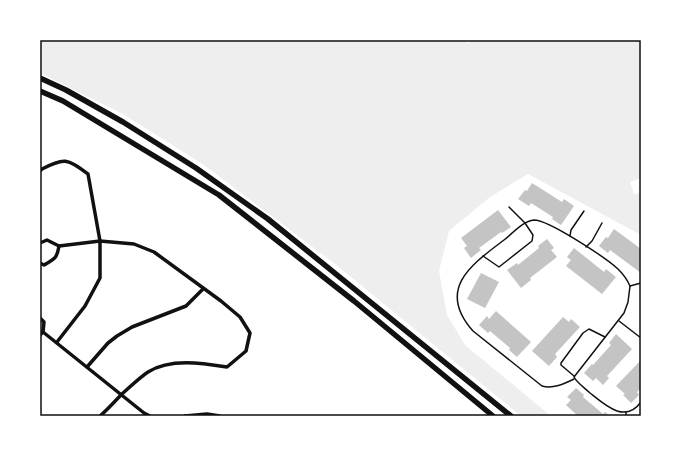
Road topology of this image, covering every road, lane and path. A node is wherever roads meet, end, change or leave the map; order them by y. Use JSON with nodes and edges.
{"nodes":[{"id":1,"x":40,"y":78,"type":"edge"},
{"id":2,"x":40,"y":91,"type":"edge"},
{"id":3,"x":40,"y":171,"type":"edge"},
{"id":4,"x":509,"y":207,"type":"dead end"},
{"id":5,"x":584,"y":211,"type":"dead end"},
{"id":6,"x":525,"y":223,"type":"junction"},
{"id":7,"x":602,"y":223,"type":"dead end"},
{"id":8,"x":570,"y":236,"type":"junction"},
{"id":9,"x":100,"y":240,"type":"junction"},
{"id":10,"x":40,"y":243,"type":"edge"},
{"id":11,"x":59,"y":246,"type":"junction"},
{"id":12,"x":586,"y":247,"type":"junction"},
{"id":13,"x":483,"y":256,"type":"junction"},
{"id":14,"x":40,"y":263,"type":"edge"},
{"id":15,"x":641,"y":283,"type":"edge"},
{"id":16,"x":630,"y":286,"type":"junction"},
{"id":17,"x":203,"y":288,"type":"junction"},
{"id":18,"x":40,"y":318,"type":"edge"},
{"id":19,"x":619,"y":321,"type":"junction"},
{"id":20,"x":42,"y":333,"type":"edge"},
{"id":21,"x":605,"y":338,"type":"junction"},
{"id":22,"x":641,"y":338,"type":"edge"},
{"id":23,"x":57,"y":342,"type":"junction"},
{"id":24,"x":87,"y":367,"type":"junction"},
{"id":25,"x":574,"y":376,"type":"junction"},
{"id":26,"x":574,"y":379,"type":"junction"},
{"id":27,"x":122,"y":395,"type":"junction"},
{"id":28,"x":641,"y":402,"type":"edge"},
{"id":29,"x":626,"y":412,"type":"junction"},
{"id":30,"x":100,"y":416,"type":"edge"},
{"id":31,"x":150,"y":416,"type":"edge"},
{"id":32,"x":185,"y":416,"type":"edge"},
{"id":33,"x":220,"y":416,"type":"edge"},
{"id":34,"x":493,"y":416,"type":"edge"},
{"id":35,"x":511,"y":416,"type":"edge"},
{"id":36,"x":626,"y":416,"type":"edge"}],
"edges":[{"from":1,"to":35,"type":"main road"},
{"from":2,"to":34,"type":"main road"},
{"from":3,"to":9,"type":"street"},
{"from":4,"to":6,"type":"lane"},
{"from":5,"to":8,"type":"lane"},
{"from":6,"to":8,"type":"lane"},
{"from":6,"to":13,"type":"lane"},
{"from":6,"to":13,"type":"lane"},
{"from":7,"to":12,"type":"lane"},
{"from":8,"to":12,"type":"lane"},
{"from":9,"to":11,"type":"street"},
{"from":9,"to":17,"type":"street"},
{"from":9,"to":23,"type":"street"},
{"from":10,"to":11,"type":"street"},
{"from":11,"to":14,"type":"street"},
{"from":12,"to":16,"type":"lane"},
{"from":13,"to":26,"type":"lane"},
{"from":15,"to":16,"type":"lane"},
{"from":16,"to":19,"type":"lane"},
{"from":17,"to":24,"type":"street"},
{"from":17,"to":27,"type":"street"},
{"from":18,"to":20,"type":"street"},
{"from":19,"to":21,"type":"lane"},
{"from":19,"to":22,"type":"lane"},
{"from":20,"to":23,"type":"street"},
{"from":21,"to":25,"type":"lane"},
{"from":21,"to":25,"type":"lane"},
{"from":23,"to":24,"type":"street"},
{"from":24,"to":27,"type":"street"},
{"from":25,"to":26,"type":"lane"},
{"from":26,"to":29,"type":"lane"},
{"from":27,"to":30,"type":"street"},
{"from":27,"to":31,"type":"street"},
{"from":28,"to":29,"type":"lane"},
{"from":29,"to":36,"type":"lane"},
{"from":32,"to":33,"type":"street"}]}
